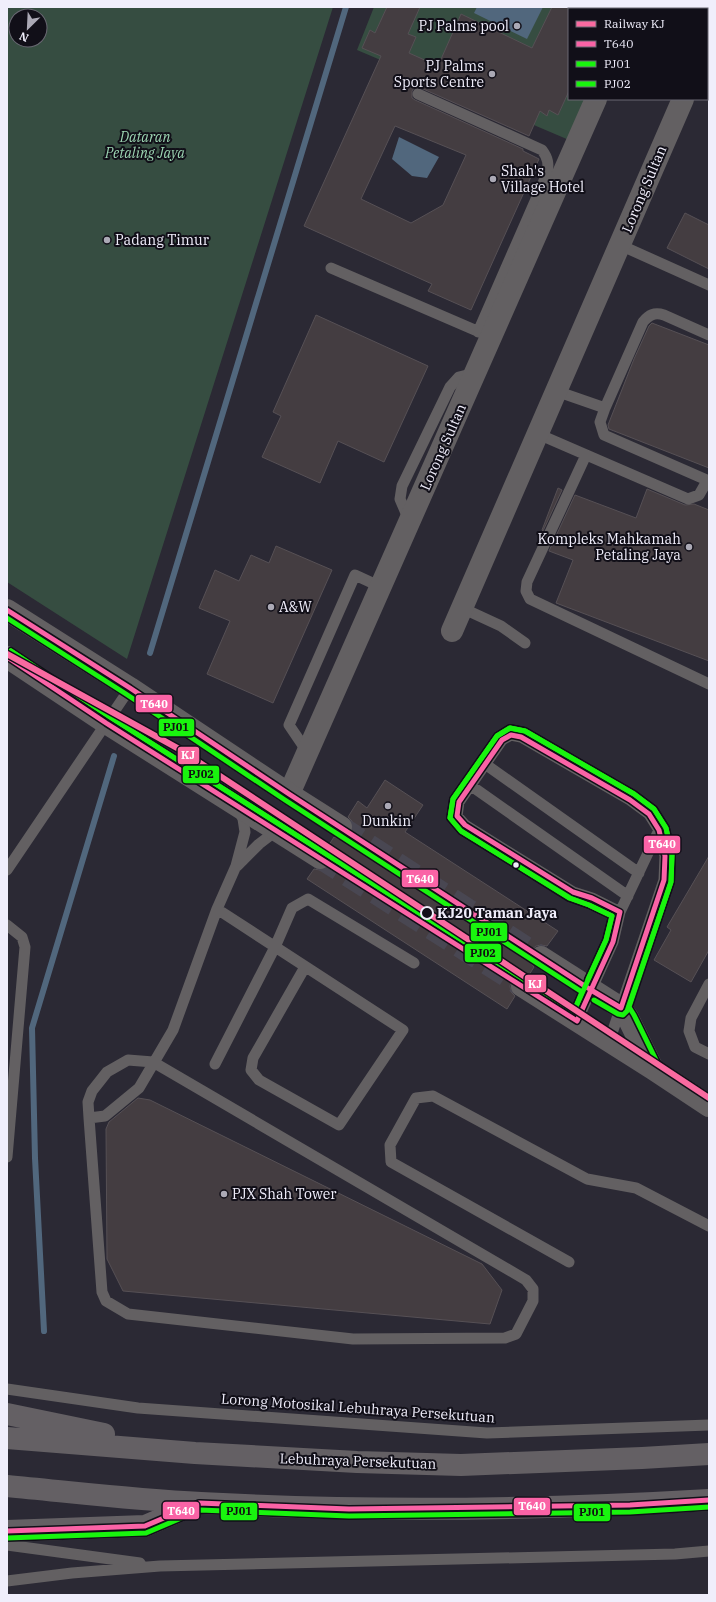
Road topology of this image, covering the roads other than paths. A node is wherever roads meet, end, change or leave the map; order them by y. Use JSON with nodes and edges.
{"nodes":[{"id":1,"x":418,"y":94,"type":"dead end"},
{"id":2,"x":596,"y":100,"type":"edge"},
{"id":3,"x":683,"y":100,"type":"edge"},
{"id":4,"x":620,"y":245,"type":"junction"},
{"id":5,"x":331,"y":268,"type":"dead end"},
{"id":6,"x":512,"y":273,"type":"junction"},
{"id":7,"x":709,"y":285,"type":"edge"},
{"id":8,"x":485,"y":335,"type":"junction"},
{"id":9,"x":709,"y":335,"type":"edge"},
{"id":10,"x":556,"y":391,"type":"junction"},
{"id":11,"x":605,"y":408,"type":"junction"},
{"id":12,"x":538,"y":434,"type":"junction"},
{"id":13,"x":586,"y":455,"type":"junction"},
{"id":14,"x":708,"y":481,"type":"edge"},
{"id":15,"x":381,"y":587,"type":"junction"},
{"id":16,"x":462,"y":608,"type":"junction"},
{"id":17,"x":7,"y":610,"type":"edge"},
{"id":18,"x":452,"y":631,"type":"dead end"},
{"id":19,"x":525,"y":643,"type":"dead end"},
{"id":20,"x":7,"y":657,"type":"edge"},
{"id":21,"x":709,"y":684,"type":"edge"},
{"id":22,"x":130,"y":688,"type":"junction"},
{"id":23,"x":106,"y":723,"type":"junction"},
{"id":24,"x":308,"y":753,"type":"junction"},
{"id":25,"x":485,"y":764,"type":"junction"},
{"id":26,"x":470,"y":785,"type":"junction"},
{"id":27,"x":289,"y":794,"type":"junction"},
{"id":28,"x":236,"y":804,"type":"junction"},
{"id":29,"x":341,"y":827,"type":"tunnel mouth"},
{"id":30,"x":659,"y":830,"type":"junction"},
{"id":31,"x":276,"y":831,"type":"junction"},
{"id":32,"x":320,"y":858,"type":"tunnel mouth"},
{"id":33,"x":236,"y":866,"type":"junction"},
{"id":34,"x":7,"y":870,"type":"edge"},
{"id":35,"x":639,"y":873,"type":"junction"},
{"id":36,"x":628,"y":896,"type":"junction"},
{"id":37,"x":217,"y":909,"type":"junction"},
{"id":38,"x":620,"y":912,"type":"junction"},
{"id":39,"x":7,"y":925,"type":"edge"},
{"id":40,"x":275,"y":947,"type":"junction"},
{"id":41,"x":541,"y":957,"type":"tunnel mouth"},
{"id":42,"x":414,"y":963,"type":"dead end"},
{"id":43,"x":305,"y":967,"type":"junction"},
{"id":44,"x":709,"y":984,"type":"edge"},
{"id":45,"x":522,"y":986,"type":"tunnel mouth"},
{"id":46,"x":592,"y":990,"type":"junction"},
{"id":47,"x":621,"y":1008,"type":"junction"},
{"id":48,"x":576,"y":1021,"type":"junction"},
{"id":49,"x":609,"y":1042,"type":"junction"},
{"id":50,"x":709,"y":1054,"type":"edge"},
{"id":51,"x":153,"y":1062,"type":"junction"},
{"id":52,"x":215,"y":1064,"type":"dead end"},
{"id":53,"x":654,"y":1069,"type":"junction"},
{"id":54,"x":709,"y":1106,"type":"edge"},
{"id":55,"x":89,"y":1118,"type":"junction"},
{"id":56,"x":7,"y":1157,"type":"edge"},
{"id":57,"x":709,"y":1226,"type":"edge"},
{"id":58,"x":569,"y":1262,"type":"dead end"},
{"id":59,"x":7,"y":1389,"type":"edge"},
{"id":60,"x":7,"y":1414,"type":"edge"},
{"id":61,"x":709,"y":1425,"type":"edge"},
{"id":62,"x":7,"y":1438,"type":"edge"},
{"id":63,"x":195,"y":1452,"type":"junction"},
{"id":64,"x":709,"y":1454,"type":"edge"},
{"id":65,"x":7,"y":1486,"type":"edge"},
{"id":66,"x":709,"y":1500,"type":"edge"},
{"id":67,"x":199,"y":1503,"type":"junction"},
{"id":68,"x":7,"y":1531,"type":"edge"},
{"id":69,"x":7,"y":1545,"type":"edge"},
{"id":70,"x":709,"y":1551,"type":"edge"},
{"id":71,"x":160,"y":1566,"type":"junction"},
{"id":72,"x":7,"y":1581,"type":"edge"}],
"edges":[{"from":1,"to":6,"type":"lane"},
{"from":2,"to":6,"type":"street","name":"Lorong Sultan"},
{"from":3,"to":4,"type":"street","name":"Lorong Sultan"},
{"from":4,"to":7,"type":"lane"},
{"from":4,"to":10,"type":"street","name":"Lorong Sultan"},
{"from":5,"to":8,"type":"lane"},
{"from":6,"to":8,"type":"street","name":"Lorong Sultan"},
{"from":8,"to":15,"type":"street","name":"Lorong Sultan"},
{"from":9,"to":11,"type":"lane"},
{"from":10,"to":11,"type":"lane"},
{"from":10,"to":12,"type":"street","name":"Lorong Sultan"},
{"from":11,"to":14,"type":"lane"},
{"from":12,"to":13,"type":"lane"},
{"from":12,"to":16,"type":"street","name":"Lorong Sultan"},
{"from":13,"to":14,"type":"lane"},
{"from":13,"to":21,"type":"lane"},
{"from":15,"to":24,"type":"street","name":"Lorong Sultan"},
{"from":15,"to":24,"type":"lane"},
{"from":16,"to":18,"type":"street","name":"Lorong Sultan"},
{"from":16,"to":19,"type":"lane"},
{"from":17,"to":22,"type":"street"},
{"from":20,"to":23,"type":"street"},
{"from":22,"to":23,"type":"lane"},
{"from":22,"to":27,"type":"street"},
{"from":23,"to":28,"type":"street"},
{"from":23,"to":34,"type":"lane"},
{"from":24,"to":27,"type":"street","name":"Lorong Sultan"},
{"from":25,"to":26,"type":"lane"},
{"from":25,"to":30,"type":"lane"},
{"from":25,"to":35,"type":"lane"},
{"from":26,"to":36,"type":"lane"},
{"from":26,"to":38,"type":"lane"},
{"from":27,"to":29,"type":"street"},
{"from":28,"to":31,"type":"street"},
{"from":28,"to":33,"type":"lane"},
{"from":30,"to":35,"type":"lane"},
{"from":30,"to":47,"type":"lane"},
{"from":31,"to":32,"type":"street"},
{"from":31,"to":33,"type":"lane"},
{"from":33,"to":37,"type":"lane"},
{"from":35,"to":36,"type":"lane"},
{"from":36,"to":38,"type":"lane"},
{"from":37,"to":40,"type":"lane"},
{"from":37,"to":51,"type":"lane"},
{"from":38,"to":46,"type":"lane"},
{"from":39,"to":56,"type":"lane"},
{"from":40,"to":42,"type":"lane"},
{"from":40,"to":43,"type":"lane"},
{"from":40,"to":52,"type":"lane"},
{"from":41,"to":46,"type":"street"},
{"from":43,"to":43,"type":"lane"},
{"from":44,"to":50,"type":"lane"},
{"from":45,"to":48,"type":"street"},
{"from":46,"to":47,"type":"street"},
{"from":46,"to":48,"type":"lane"},
{"from":47,"to":49,"type":"lane"},
{"from":47,"to":53,"type":"street"},
{"from":48,"to":49,"type":"street"},
{"from":49,"to":53,"type":"street"},
{"from":51,"to":55,"type":"lane"},
{"from":51,"to":55,"type":"lane"},
{"from":51,"to":55,"type":"lane"},
{"from":53,"to":54,"type":"street"},
{"from":57,"to":58,"type":"lane"},
{"from":59,"to":61,"type":"lane","name":"Lorong Motosikal Lebuhraya Persekutuan"},
{"from":60,"to":63,"type":"highway"},
{"from":62,"to":63,"type":"highway","name":"Lebuhraya Persekutuan"},
{"from":63,"to":64,"type":"highway","name":"Lebuhraya Persekutuan"},
{"from":65,"to":67,"type":"highway"},
{"from":66,"to":67,"type":"highway"},
{"from":67,"to":68,"type":"highway"},
{"from":69,"to":71,"type":"lane"},
{"from":70,"to":71,"type":"lane"},
{"from":71,"to":72,"type":"lane"}]}
